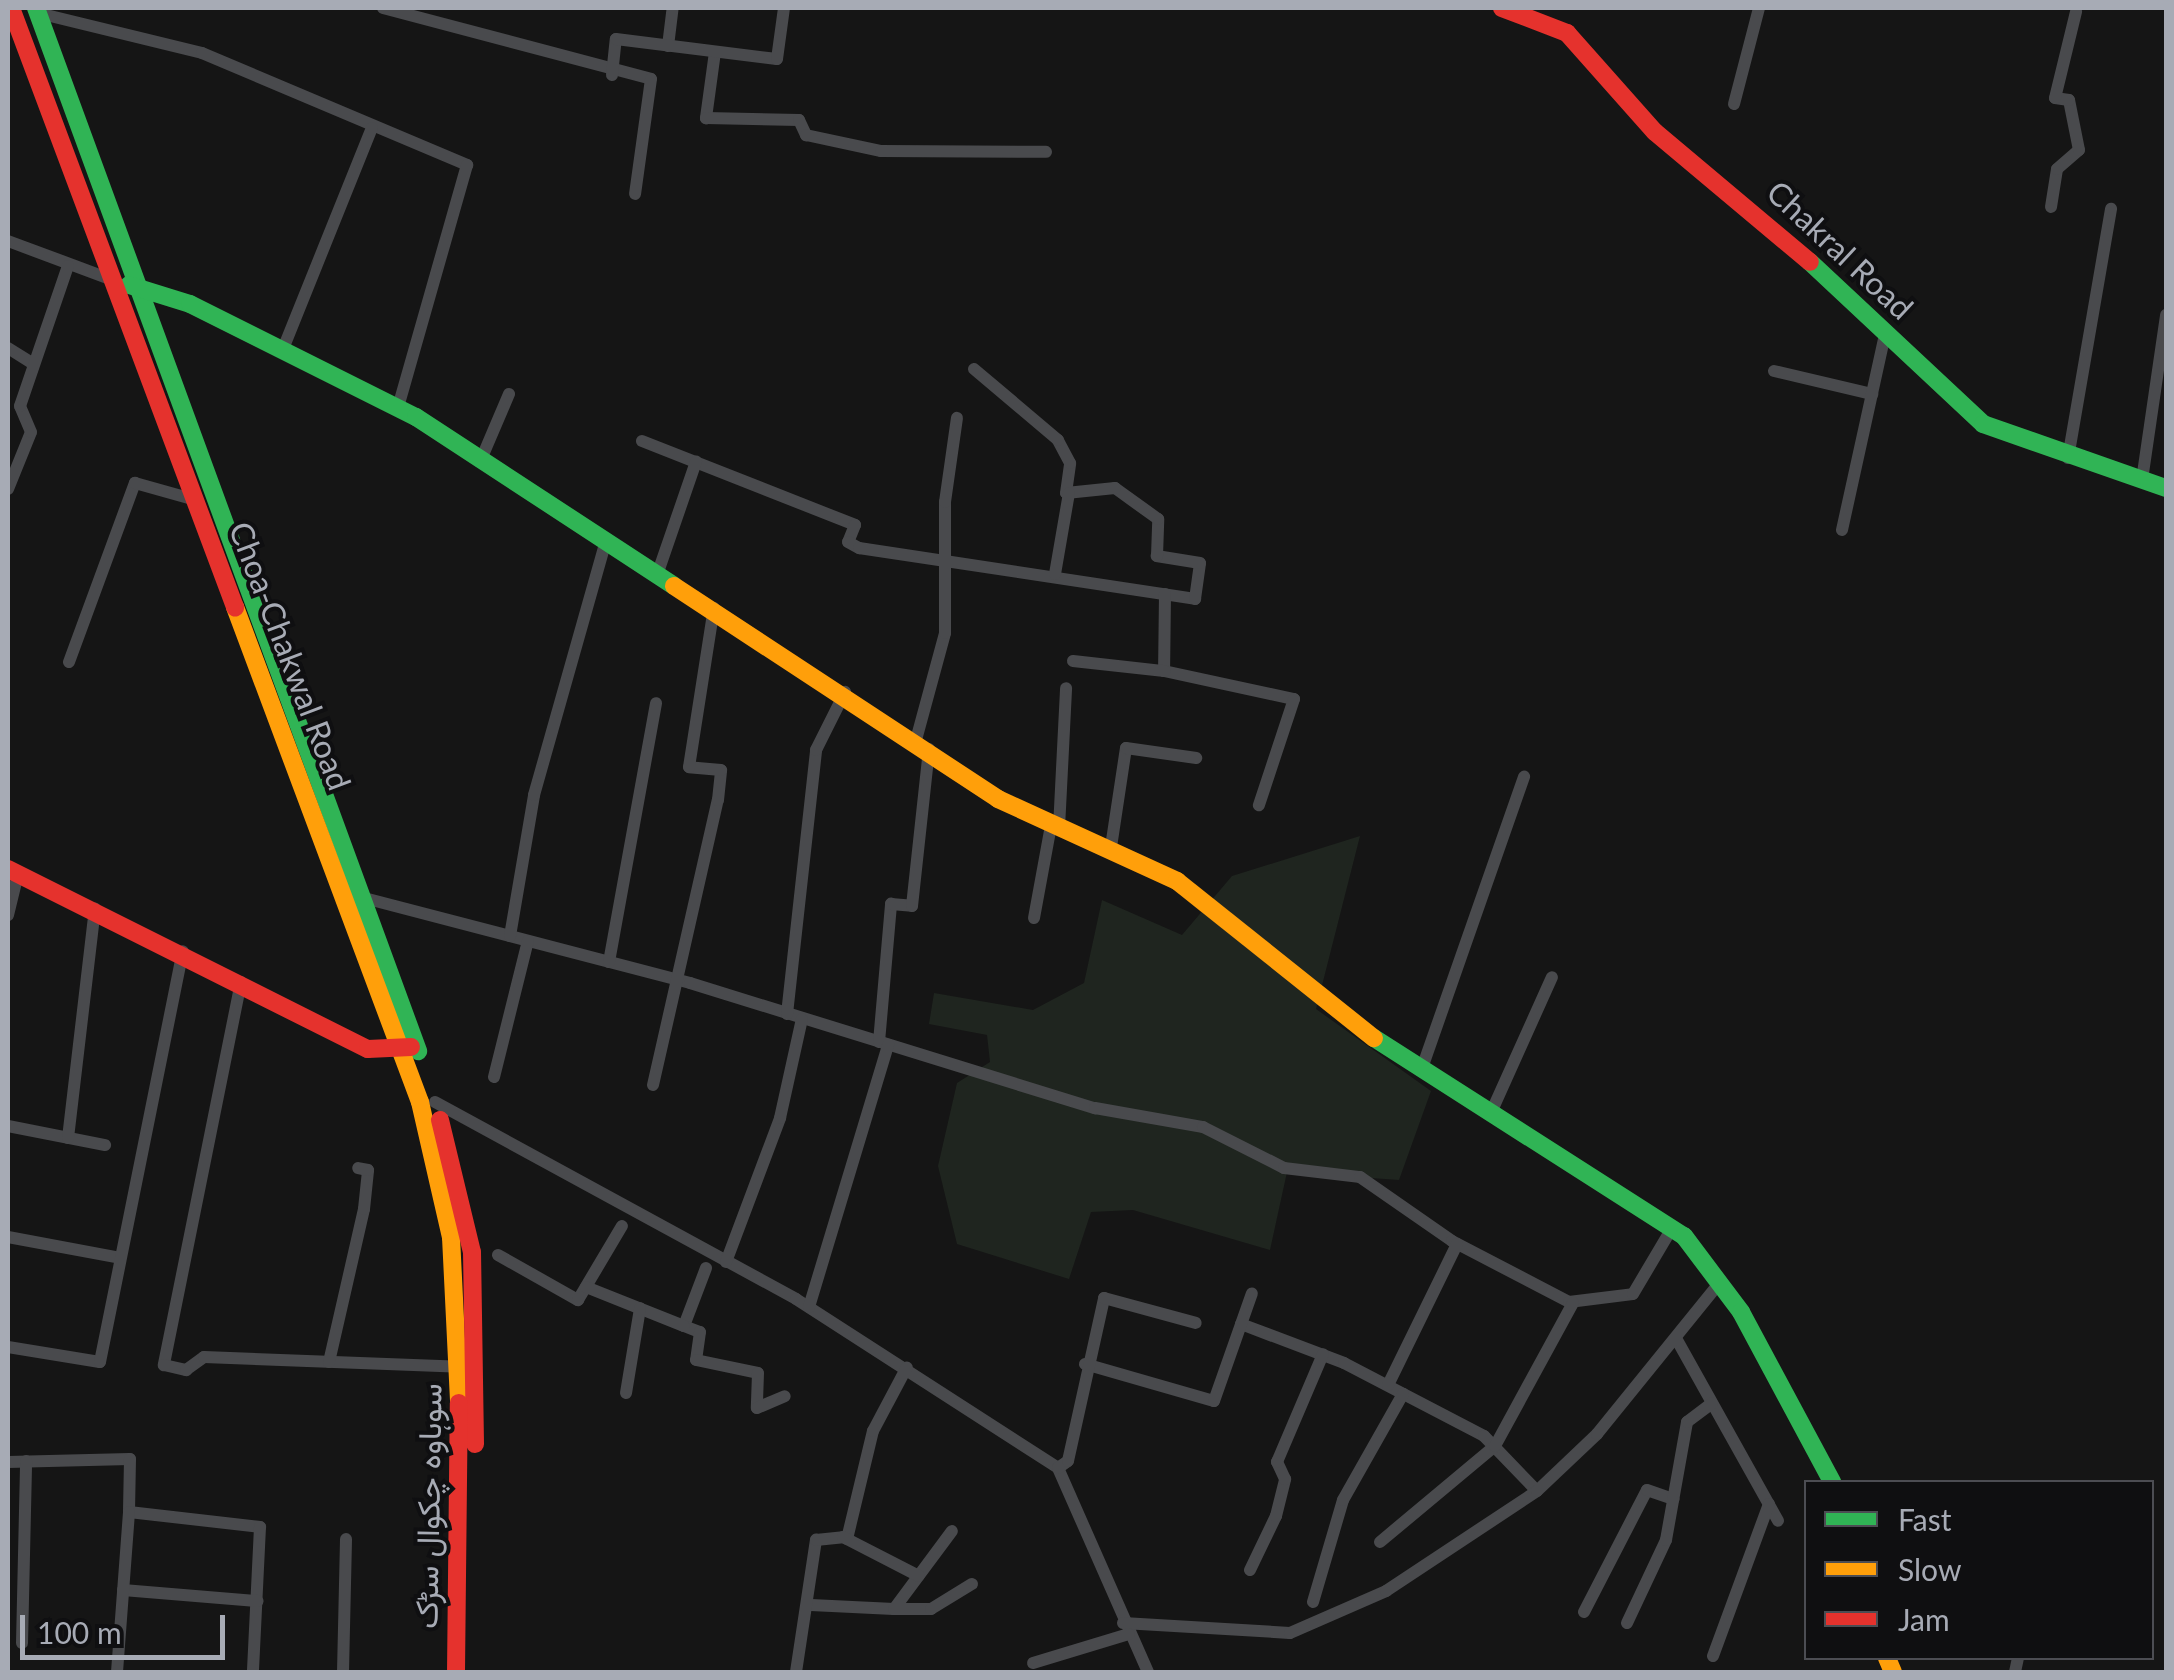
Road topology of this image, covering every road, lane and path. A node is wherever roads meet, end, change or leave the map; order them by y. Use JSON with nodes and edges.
{"nodes":[{"id":1,"x":11,"y":8,"type":"edge"},
{"id":2,"x":383,"y":8,"type":"edge"},
{"id":3,"x":673,"y":8,"type":"edge"},
{"id":4,"x":784,"y":8,"type":"edge"},
{"id":5,"x":1502,"y":8,"type":"edge"},
{"id":6,"x":1759,"y":8,"type":"edge"},
{"id":7,"x":37,"y":10,"type":"edge"},
{"id":8,"x":2076,"y":12,"type":"dead end"},
{"id":9,"x":668,"y":46,"type":"junction"},
{"id":10,"x":716,"y":52,"type":"junction"},
{"id":11,"x":612,"y":75,"type":"junction"},
{"id":12,"x":1734,"y":104,"type":"dead end"},
{"id":13,"x":372,"y":128,"type":"junction"},
{"id":14,"x":1046,"y":152,"type":"dead end"},
{"id":15,"x":635,"y":194,"type":"dead end"},
{"id":16,"x":2051,"y":207,"type":"dead end"},
{"id":17,"x":2111,"y":208,"type":"dead end"},
{"id":18,"x":8,"y":242,"type":"edge"},
{"id":19,"x":68,"y":266,"type":"junction"},
{"id":20,"x":120,"y":282,"type":"junction"},
{"id":21,"x":144,"y":290,"type":"junction"},
{"id":22,"x":2166,"y":315,"type":"edge"},
{"id":23,"x":1885,"y":334,"type":"junction"},
{"id":24,"x":8,"y":348,"type":"edge"},
{"id":25,"x":284,"y":348,"type":"junction"},
{"id":26,"x":32,"y":363,"type":"junction"},
{"id":27,"x":974,"y":368,"type":"dead end"},
{"id":28,"x":1774,"y":372,"type":"dead end"},
{"id":29,"x":509,"y":394,"type":"dead end"},
{"id":30,"x":1872,"y":394,"type":"junction"},
{"id":31,"x":398,"y":407,"type":"junction"},
{"id":32,"x":956,"y":418,"type":"dead end"},
{"id":33,"x":642,"y":441,"type":"dead end"},
{"id":34,"x":2068,"y":458,"type":"junction"},
{"id":35,"x":480,"y":462,"type":"junction"},
{"id":36,"x":696,"y":462,"type":"junction"},
{"id":37,"x":2142,"y":480,"type":"junction"},
{"id":38,"x":8,"y":487,"type":"edge"},
{"id":39,"x":2166,"y":488,"type":"edge"},
{"id":40,"x":1068,"y":493,"type":"junction"},
{"id":41,"x":199,"y":500,"type":"junction"},
{"id":42,"x":1842,"y":530,"type":"dead end"},
{"id":43,"x":604,"y":547,"type":"junction"},
{"id":44,"x":942,"y":559,"type":"junction"},
{"id":45,"x":1055,"y":574,"type":"junction"},
{"id":46,"x":657,"y":576,"type":"junction"},
{"id":47,"x":1165,"y":594,"type":"junction"},
{"id":48,"x":714,"y":608,"type":"junction"},
{"id":49,"x":1073,"y":661,"type":"dead end"},
{"id":50,"x":70,"y":662,"type":"dead end"},
{"id":51,"x":1164,"y":671,"type":"junction"},
{"id":52,"x":1066,"y":688,"type":"dead end"},
{"id":53,"x":845,"y":692,"type":"junction"},
{"id":54,"x":656,"y":703,"type":"dead end"},
{"id":55,"x":922,"y":745,"type":"junction"},
{"id":56,"x":1196,"y":758,"type":"dead end"},
{"id":57,"x":1524,"y":777,"type":"dead end"},
{"id":58,"x":1259,"y":805,"type":"dead end"},
{"id":59,"x":1055,"y":827,"type":"junction"},
{"id":60,"x":1111,"y":847,"type":"junction"},
{"id":61,"x":13,"y":872,"type":"edge"},
{"id":62,"x":368,"y":899,"type":"junction"},
{"id":63,"x":94,"y":909,"type":"junction"},
{"id":64,"x":8,"y":915,"type":"edge"},
{"id":65,"x":1034,"y":918,"type":"dead end"},
{"id":66,"x":510,"y":936,"type":"junction"},
{"id":67,"x":528,"y":941,"type":"junction"},
{"id":68,"x":183,"y":950,"type":"junction"},
{"id":69,"x":609,"y":962,"type":"junction"},
{"id":70,"x":1552,"y":977,"type":"dead end"},
{"id":71,"x":241,"y":982,"type":"junction"},
{"id":72,"x":682,"y":982,"type":"junction"},
{"id":73,"x":787,"y":1014,"type":"junction"},
{"id":74,"x":802,"y":1019,"type":"junction"},
{"id":75,"x":884,"y":1044,"type":"junction"},
{"id":76,"x":410,"y":1047,"type":"junction"},
{"id":77,"x":1421,"y":1071,"type":"junction"},
{"id":78,"x":494,"y":1077,"type":"dead end"},
{"id":79,"x":653,"y":1085,"type":"dead end"},
{"id":80,"x":434,"y":1102,"type":"junction"},
{"id":81,"x":1490,"y":1115,"type":"junction"},
{"id":82,"x":8,"y":1126,"type":"edge"},
{"id":83,"x":68,"y":1138,"type":"junction"},
{"id":84,"x":104,"y":1145,"type":"dead end"},
{"id":85,"x":358,"y":1168,"type":"dead end"},
{"id":86,"x":622,"y":1226,"type":"dead end"},
{"id":87,"x":1672,"y":1228,"type":"junction"},
{"id":88,"x":8,"y":1237,"type":"edge"},
{"id":89,"x":1457,"y":1244,"type":"junction"},
{"id":90,"x":498,"y":1255,"type":"dead end"},
{"id":91,"x":120,"y":1258,"type":"junction"},
{"id":92,"x":726,"y":1262,"type":"junction"},
{"id":93,"x":706,"y":1268,"type":"dead end"},
{"id":94,"x":1721,"y":1280,"type":"junction"},
{"id":95,"x":586,"y":1287,"type":"junction"},
{"id":96,"x":1252,"y":1293,"type":"dead end"},
{"id":97,"x":1573,"y":1302,"type":"junction"},
{"id":98,"x":808,"y":1306,"type":"junction"},
{"id":99,"x":640,"y":1308,"type":"junction"},
{"id":100,"x":1196,"y":1323,"type":"dead end"},
{"id":101,"x":1241,"y":1324,"type":"junction"},
{"id":102,"x":684,"y":1326,"type":"junction"},
{"id":103,"x":1676,"y":1340,"type":"junction"},
{"id":104,"x":460,"y":1341,"type":"joint"},
{"id":105,"x":8,"y":1347,"type":"edge"},
{"id":106,"x":1324,"y":1354,"type":"junction"},
{"id":107,"x":328,"y":1362,"type":"junction"},
{"id":108,"x":1085,"y":1364,"type":"junction"},
{"id":109,"x":460,"y":1366,"type":"junction"},
{"id":110,"x":907,"y":1367,"type":"junction"},
{"id":111,"x":1388,"y":1386,"type":"junction"},
{"id":112,"x":626,"y":1393,"type":"dead end"},
{"id":113,"x":1404,"y":1394,"type":"junction"},
{"id":114,"x":785,"y":1396,"type":"dead end"},
{"id":115,"x":1712,"y":1403,"type":"junction"},
{"id":116,"x":1495,"y":1446,"type":"junction"},
{"id":117,"x":26,"y":1461,"type":"junction"},
{"id":118,"x":8,"y":1462,"type":"edge"},
{"id":119,"x":1058,"y":1468,"type":"junction"},
{"id":120,"x":1831,"y":1480,"type":"edge"},
{"id":121,"x":1537,"y":1491,"type":"junction"},
{"id":122,"x":1673,"y":1499,"type":"junction"},
{"id":123,"x":1769,"y":1504,"type":"junction"},
{"id":124,"x":129,"y":1512,"type":"junction"},
{"id":125,"x":1778,"y":1521,"type":"dead end"},
{"id":126,"x":952,"y":1532,"type":"dead end"},
{"id":127,"x":346,"y":1539,"type":"dead end"},
{"id":128,"x":847,"y":1539,"type":"junction"},
{"id":129,"x":1380,"y":1542,"type":"dead end"},
{"id":130,"x":1250,"y":1570,"type":"dead end"},
{"id":131,"x":919,"y":1576,"type":"junction"},
{"id":132,"x":972,"y":1584,"type":"dead end"},
{"id":133,"x":123,"y":1590,"type":"junction"},
{"id":134,"x":258,"y":1601,"type":"junction"},
{"id":135,"x":1313,"y":1602,"type":"dead end"},
{"id":136,"x":811,"y":1605,"type":"junction"},
{"id":137,"x":894,"y":1608,"type":"junction"},
{"id":138,"x":1584,"y":1612,"type":"dead end"},
{"id":139,"x":1627,"y":1623,"type":"dead end"},
{"id":140,"x":1126,"y":1629,"type":"junction"},
{"id":141,"x":22,"y":1643,"type":"dead end"},
{"id":142,"x":1713,"y":1656,"type":"dead end"},
{"id":143,"x":1033,"y":1663,"type":"dead end"},
{"id":144,"x":117,"y":1672,"type":"edge"},
{"id":145,"x":253,"y":1672,"type":"edge"},
{"id":146,"x":342,"y":1672,"type":"edge"},
{"id":147,"x":456,"y":1672,"type":"edge"},
{"id":148,"x":470,"y":1672,"type":"edge"},
{"id":149,"x":796,"y":1672,"type":"edge"},
{"id":150,"x":1148,"y":1672,"type":"edge"}],
"edges":[{"from":1,"to":20,"type":"main road","name":"Choa-Chakwal Road"},
{"from":2,"to":11,"type":"street"},
{"from":3,"to":9,"type":"street"},
{"from":4,"to":10,"type":"street"},
{"from":5,"to":23,"type":"main road","name":"Chakral Road"},
{"from":6,"to":12,"type":"street"},
{"from":7,"to":13,"type":"street"},
{"from":7,"to":21,"type":"main road"},
{"from":8,"to":16,"type":"street"},
{"from":9,"to":10,"type":"street"},
{"from":9,"to":11,"type":"street"},
{"from":10,"to":14,"type":"street"},
{"from":11,"to":15,"type":"street"},
{"from":13,"to":25,"type":"street"},
{"from":13,"to":31,"type":"street"},
{"from":17,"to":34,"type":"street"},
{"from":18,"to":19,"type":"street"},
{"from":19,"to":20,"type":"street"},
{"from":19,"to":26,"type":"street"},
{"from":20,"to":21,"type":"main road"},
{"from":20,"to":41,"type":"main road","name":"Choa-Chakwal Road"},
{"from":21,"to":25,"type":"main road"},
{"from":21,"to":62,"type":"main road"},
{"from":22,"to":37,"type":"street"},
{"from":23,"to":30,"type":"street"},
{"from":23,"to":34,"type":"main road","name":"Chakral Road"},
{"from":24,"to":26,"type":"street"},
{"from":25,"to":31,"type":"main road"},
{"from":26,"to":38,"type":"street"},
{"from":27,"to":40,"type":"street"},
{"from":28,"to":30,"type":"street"},
{"from":29,"to":35,"type":"street"},
{"from":30,"to":42,"type":"street"},
{"from":31,"to":35,"type":"main road"},
{"from":32,"to":44,"type":"street"},
{"from":33,"to":36,"type":"street"},
{"from":34,"to":37,"type":"main road","name":"Chakral Road"},
{"from":35,"to":43,"type":"main road"},
{"from":36,"to":44,"type":"street"},
{"from":36,"to":46,"type":"street"},
{"from":37,"to":39,"type":"main road","name":"Chakral Road"},
{"from":40,"to":45,"type":"street"},
{"from":40,"to":47,"type":"street"},
{"from":41,"to":50,"type":"street"},
{"from":41,"to":76,"type":"main road","name":"Choa-Chakwal Road"},
{"from":43,"to":46,"type":"main road"},
{"from":43,"to":66,"type":"street"},
{"from":44,"to":45,"type":"street"},
{"from":44,"to":55,"type":"street"},
{"from":45,"to":47,"type":"street"},
{"from":46,"to":48,"type":"main road"},
{"from":47,"to":51,"type":"street"},
{"from":48,"to":53,"type":"main road"},
{"from":48,"to":72,"type":"street"},
{"from":49,"to":51,"type":"street"},
{"from":51,"to":58,"type":"street"},
{"from":52,"to":59,"type":"street"},
{"from":53,"to":55,"type":"main road"},
{"from":53,"to":73,"type":"street"},
{"from":54,"to":69,"type":"street"},
{"from":55,"to":59,"type":"main road"},
{"from":55,"to":75,"type":"street"},
{"from":56,"to":60,"type":"street"},
{"from":57,"to":77,"type":"street"},
{"from":59,"to":60,"type":"main road"},
{"from":59,"to":65,"type":"street"},
{"from":60,"to":77,"type":"main road"},
{"from":61,"to":63,"type":"main road"},
{"from":61,"to":64,"type":"street"},
{"from":62,"to":66,"type":"street"},
{"from":62,"to":76,"type":"main road"},
{"from":63,"to":68,"type":"main road"},
{"from":63,"to":83,"type":"street"},
{"from":66,"to":67,"type":"street"},
{"from":67,"to":69,"type":"street"},
{"from":67,"to":78,"type":"street"},
{"from":68,"to":71,"type":"main road"},
{"from":68,"to":91,"type":"street"},
{"from":69,"to":72,"type":"street"},
{"from":70,"to":81,"type":"street"},
{"from":71,"to":76,"type":"main road"},
{"from":71,"to":107,"type":"street"},
{"from":72,"to":73,"type":"street"},
{"from":72,"to":79,"type":"street"},
{"from":73,"to":74,"type":"street"},
{"from":74,"to":75,"type":"street"},
{"from":74,"to":92,"type":"street"},
{"from":75,"to":89,"type":"street"},
{"from":75,"to":98,"type":"street"},
{"from":76,"to":80,"type":"main road"},
{"from":76,"to":104,"type":"main road","name":"Choa-Chakwal Road"},
{"from":77,"to":81,"type":"main road"},
{"from":80,"to":92,"type":"street"},
{"from":80,"to":148,"type":"main road"},
{"from":81,"to":87,"type":"main road"},
{"from":82,"to":83,"type":"street"},
{"from":83,"to":84,"type":"street"},
{"from":85,"to":107,"type":"street"},
{"from":86,"to":95,"type":"street"},
{"from":87,"to":94,"type":"main road"},
{"from":87,"to":97,"type":"street"},
{"from":88,"to":91,"type":"street"},
{"from":89,"to":97,"type":"street"},
{"from":89,"to":111,"type":"street"},
{"from":90,"to":95,"type":"street"},
{"from":91,"to":105,"type":"street"},
{"from":92,"to":98,"type":"street"},
{"from":93,"to":102,"type":"street"},
{"from":94,"to":103,"type":"street"},
{"from":94,"to":120,"type":"main road"},
{"from":95,"to":99,"type":"street"},
{"from":96,"to":101,"type":"street"},
{"from":97,"to":116,"type":"street"},
{"from":98,"to":110,"type":"street"},
{"from":99,"to":102,"type":"street"},
{"from":99,"to":112,"type":"street"},
{"from":100,"to":108,"type":"street"},
{"from":101,"to":106,"type":"street"},
{"from":101,"to":108,"type":"street"},
{"from":102,"to":114,"type":"street"},
{"from":103,"to":115,"type":"street"},
{"from":103,"to":121,"type":"street"},
{"from":104,"to":109,"type":"main road","name":"سوہاوہ چکوال سڑک"},
{"from":106,"to":111,"type":"street"},
{"from":106,"to":130,"type":"street"},
{"from":107,"to":109,"type":"street"},
{"from":108,"to":119,"type":"street"},
{"from":109,"to":147,"type":"main road","name":"سوہاوہ چکوال سڑک"},
{"from":110,"to":119,"type":"street"},
{"from":110,"to":128,"type":"street"},
{"from":111,"to":113,"type":"street"},
{"from":113,"to":116,"type":"street"},
{"from":113,"to":135,"type":"street"},
{"from":115,"to":122,"type":"street"},
{"from":115,"to":123,"type":"street"},
{"from":116,"to":121,"type":"street"},
{"from":116,"to":129,"type":"street"},
{"from":117,"to":118,"type":"street"},
{"from":117,"to":124,"type":"street"},
{"from":117,"to":141,"type":"street"},
{"from":119,"to":140,"type":"street"},
{"from":121,"to":140,"type":"street"},
{"from":122,"to":138,"type":"street"},
{"from":122,"to":139,"type":"street"},
{"from":123,"to":125,"type":"street"},
{"from":123,"to":142,"type":"street"},
{"from":124,"to":133,"type":"street"},
{"from":124,"to":134,"type":"street"},
{"from":126,"to":131,"type":"street"},
{"from":127,"to":146,"type":"street"},
{"from":128,"to":131,"type":"street"},
{"from":128,"to":136,"type":"street"},
{"from":131,"to":137,"type":"street"},
{"from":132,"to":137,"type":"street"},
{"from":133,"to":134,"type":"street"},
{"from":133,"to":144,"type":"street"},
{"from":134,"to":145,"type":"street"},
{"from":136,"to":137,"type":"street"},
{"from":136,"to":149,"type":"street"},
{"from":140,"to":143,"type":"street"},
{"from":140,"to":150,"type":"street"}]}
